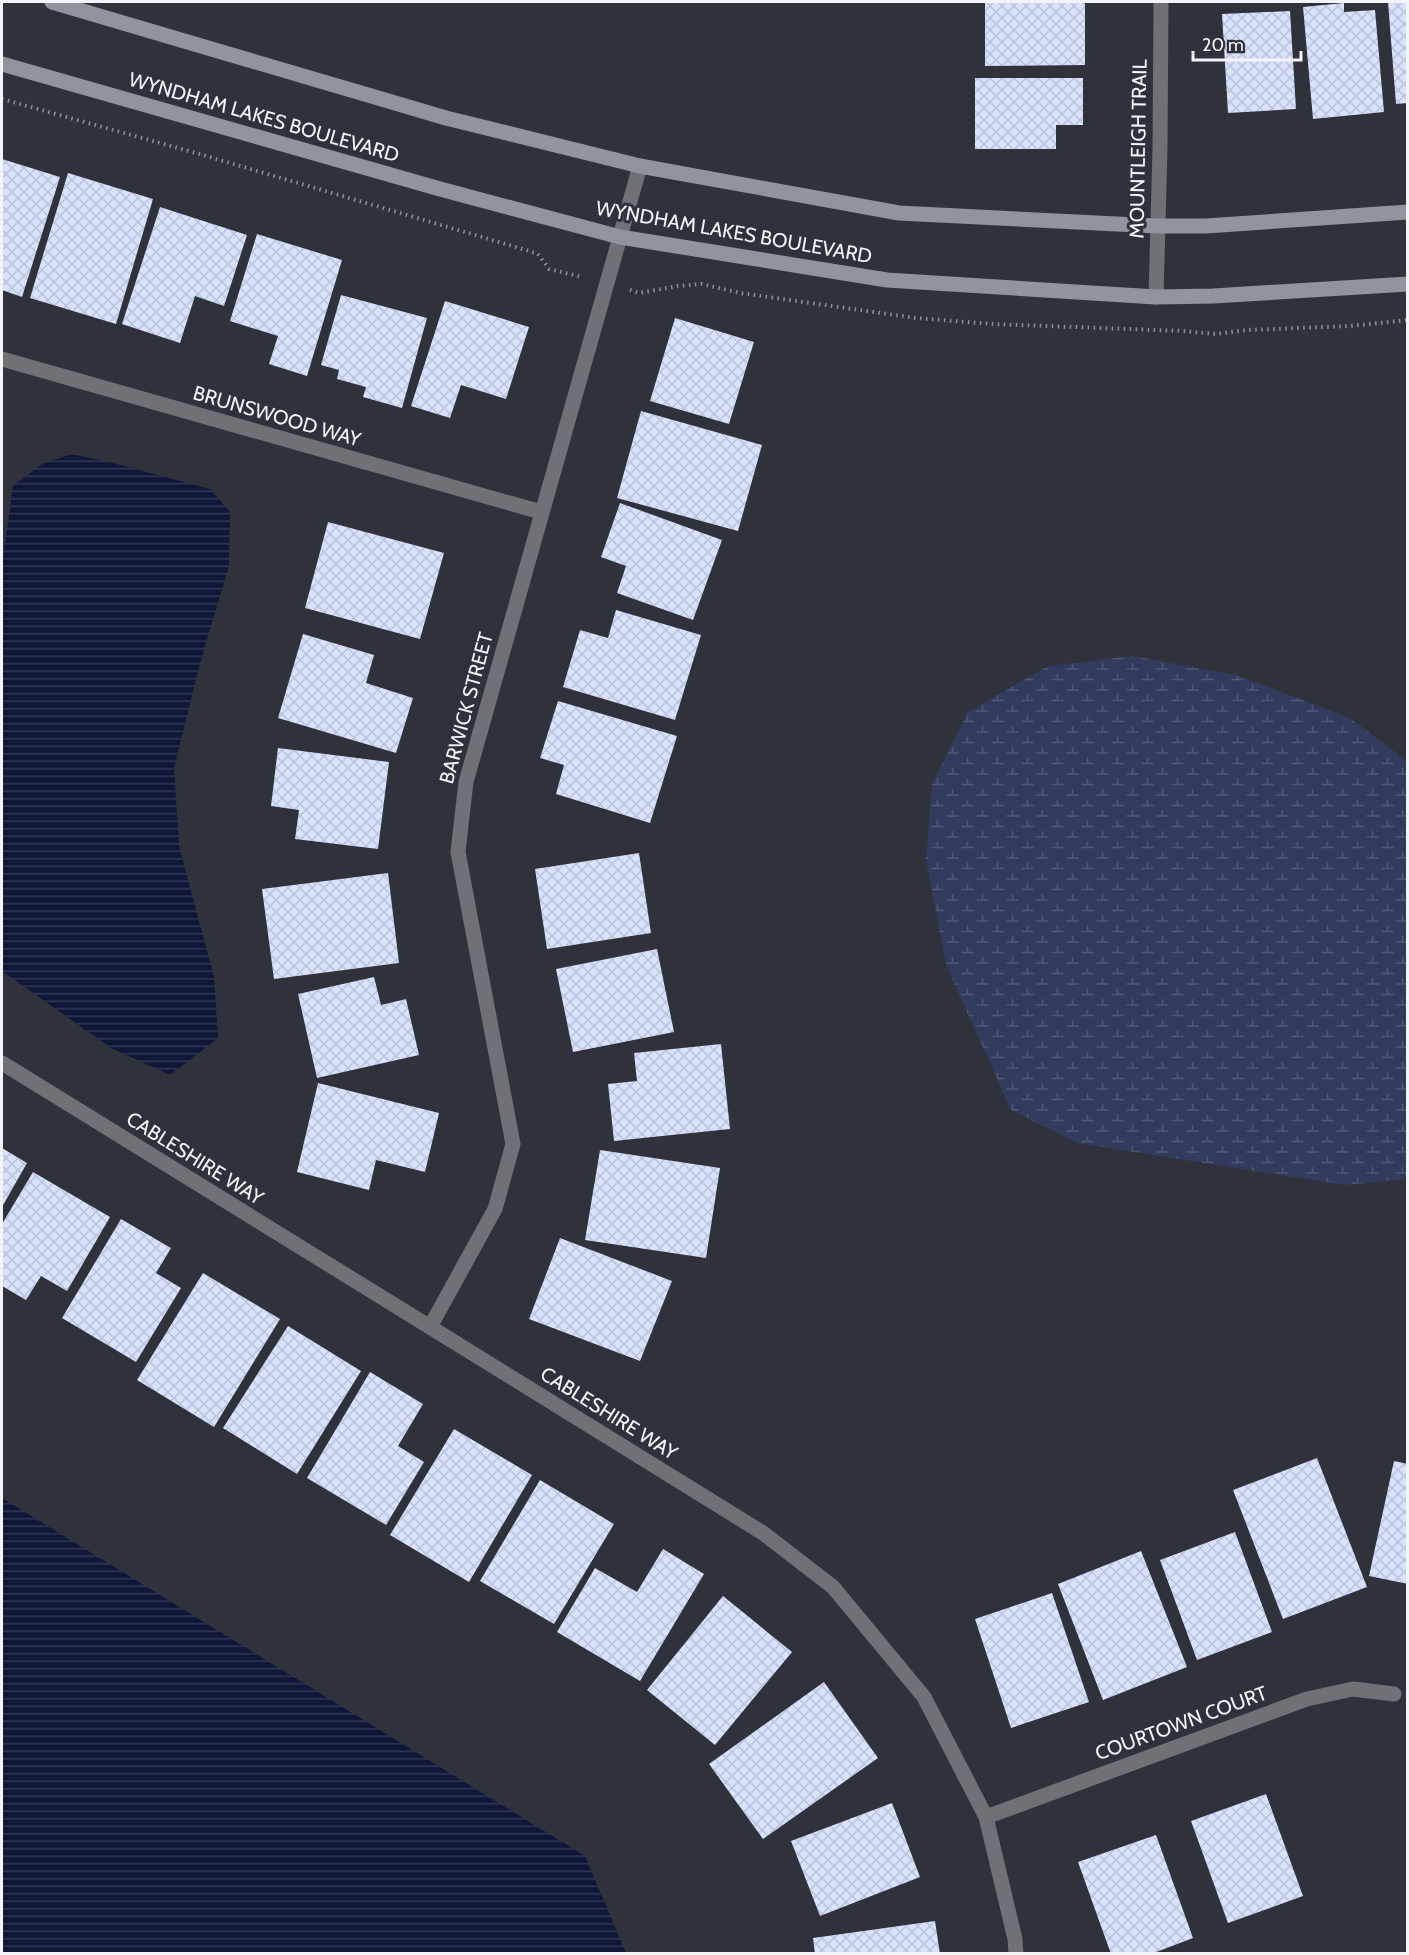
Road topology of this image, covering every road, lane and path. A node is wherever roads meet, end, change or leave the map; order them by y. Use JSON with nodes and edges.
{"nodes":[{"id":1,"x":52,"y":2,"type":"edge"},
{"id":2,"x":1161,"y":2,"type":"edge"},
{"id":3,"x":2,"y":64,"type":"edge"},
{"id":4,"x":2,"y":99,"type":"edge"},
{"id":5,"x":640,"y":166,"type":"junction"},
{"id":6,"x":1407,"y":212,"type":"edge"},
{"id":7,"x":1157,"y":226,"type":"junction"},
{"id":8,"x":620,"y":237,"type":"junction"},
{"id":9,"x":560,"y":272,"type":"dead end"},
{"id":10,"x":1407,"y":284,"type":"edge"},
{"id":11,"x":1156,"y":297,"type":"junction"},
{"id":12,"x":2,"y":359,"type":"edge"},
{"id":13,"x":541,"y":512,"type":"junction"},
{"id":14,"x":2,"y":1064,"type":"edge"},
{"id":15,"x":430,"y":1327,"type":"junction"},
{"id":16,"x":1394,"y":1694,"type":"dead end"},
{"id":17,"x":986,"y":1817,"type":"junction"},
{"id":18,"x":1016,"y":1953,"type":"edge"}],
"edges":[{"from":1,"to":5,"type":"street"},
{"from":2,"to":7,"type":"street","name":"MOUNTLEIGH TRAIL"},
{"from":3,"to":8,"type":"street","name":"WYNDHAM LAKES BOULEVARD"},
{"from":4,"to":9,"type":"path"},
{"from":5,"to":7,"type":"street"},
{"from":5,"to":8,"type":"street","name":"BARWICK STREET"},
{"from":6,"to":7,"type":"street"},
{"from":7,"to":11,"type":"street","name":"MOUNTLEIGH TRAIL"},
{"from":8,"to":11,"type":"street","name":"WYNDHAM LAKES BOULEVARD"},
{"from":8,"to":13,"type":"street","name":"BARWICK STREET"},
{"from":10,"to":11,"type":"street","name":"WYNDHAM LAKES BOULEVARD"},
{"from":12,"to":13,"type":"street","name":"BRUNSWOOD WAY"},
{"from":13,"to":15,"type":"street","name":"BARWICK STREET"},
{"from":14,"to":15,"type":"street","name":"CABLESHIRE WAY"},
{"from":15,"to":17,"type":"street","name":"CABLESHIRE WAY"},
{"from":16,"to":17,"type":"street","name":"COURTOWN COURT"},
{"from":17,"to":18,"type":"street","name":"CABLESHIRE WAY"}]}
